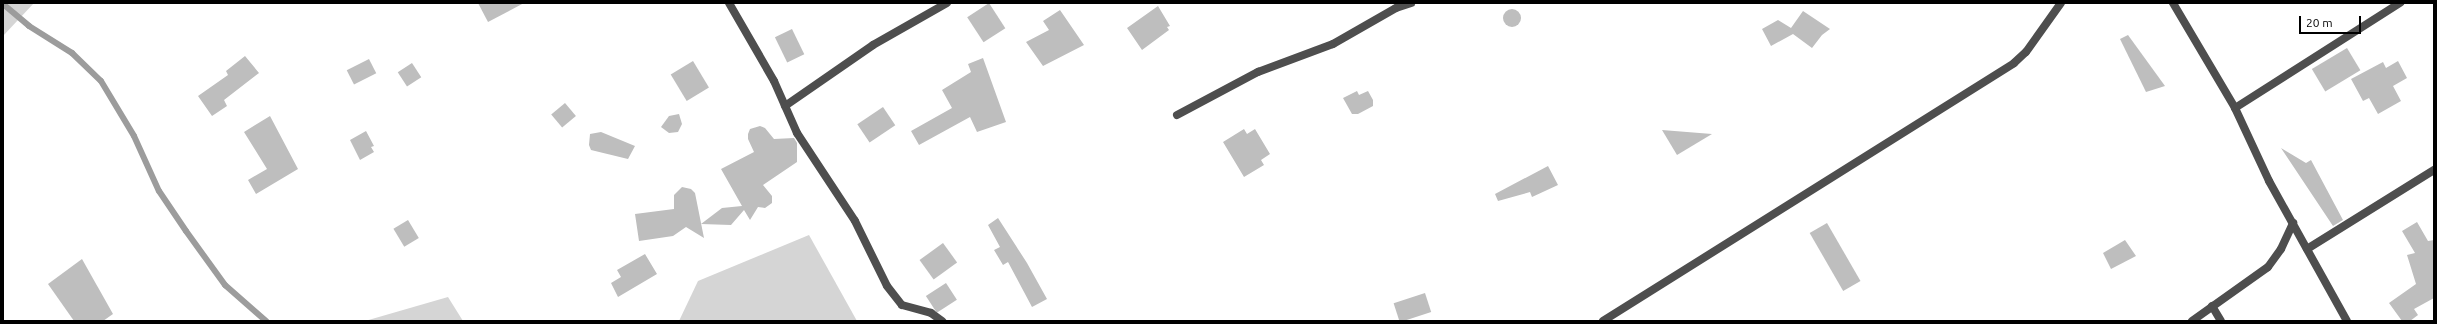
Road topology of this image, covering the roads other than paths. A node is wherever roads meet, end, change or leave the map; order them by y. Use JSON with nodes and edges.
{"nodes":[{"id":1,"x":730,"y":3,"type":"edge"},
{"id":2,"x":947,"y":3,"type":"edge"},
{"id":3,"x":1411,"y":3,"type":"edge"},
{"id":4,"x":2061,"y":3,"type":"edge"},
{"id":5,"x":2173,"y":3,"type":"edge"},
{"id":6,"x":2400,"y":3,"type":"edge"},
{"id":7,"x":785,"y":106,"type":"junction"},
{"id":8,"x":2235,"y":108,"type":"junction"},
{"id":9,"x":1176,"y":115,"type":"dead end"},
{"id":10,"x":2434,"y":170,"type":"edge"},
{"id":11,"x":2293,"y":223,"type":"junction"},
{"id":12,"x":2307,"y":249,"type":"junction"},
{"id":13,"x":2212,"y":306,"type":"junction"},
{"id":14,"x":942,"y":321,"type":"edge"},
{"id":15,"x":1603,"y":321,"type":"edge"},
{"id":16,"x":2192,"y":321,"type":"edge"},
{"id":17,"x":2221,"y":321,"type":"edge"},
{"id":18,"x":2347,"y":321,"type":"edge"}],
"edges":[{"from":1,"to":7,"type":"street"},
{"from":2,"to":7,"type":"street"},
{"from":3,"to":9,"type":"street"},
{"from":4,"to":15,"type":"street"},
{"from":5,"to":8,"type":"street"},
{"from":6,"to":8,"type":"street"},
{"from":7,"to":14,"type":"street"},
{"from":8,"to":11,"type":"street"},
{"from":10,"to":12,"type":"street"},
{"from":11,"to":12,"type":"street"},
{"from":11,"to":13,"type":"street"},
{"from":12,"to":18,"type":"street"},
{"from":13,"to":16,"type":"street"},
{"from":13,"to":17,"type":"street"}]}
